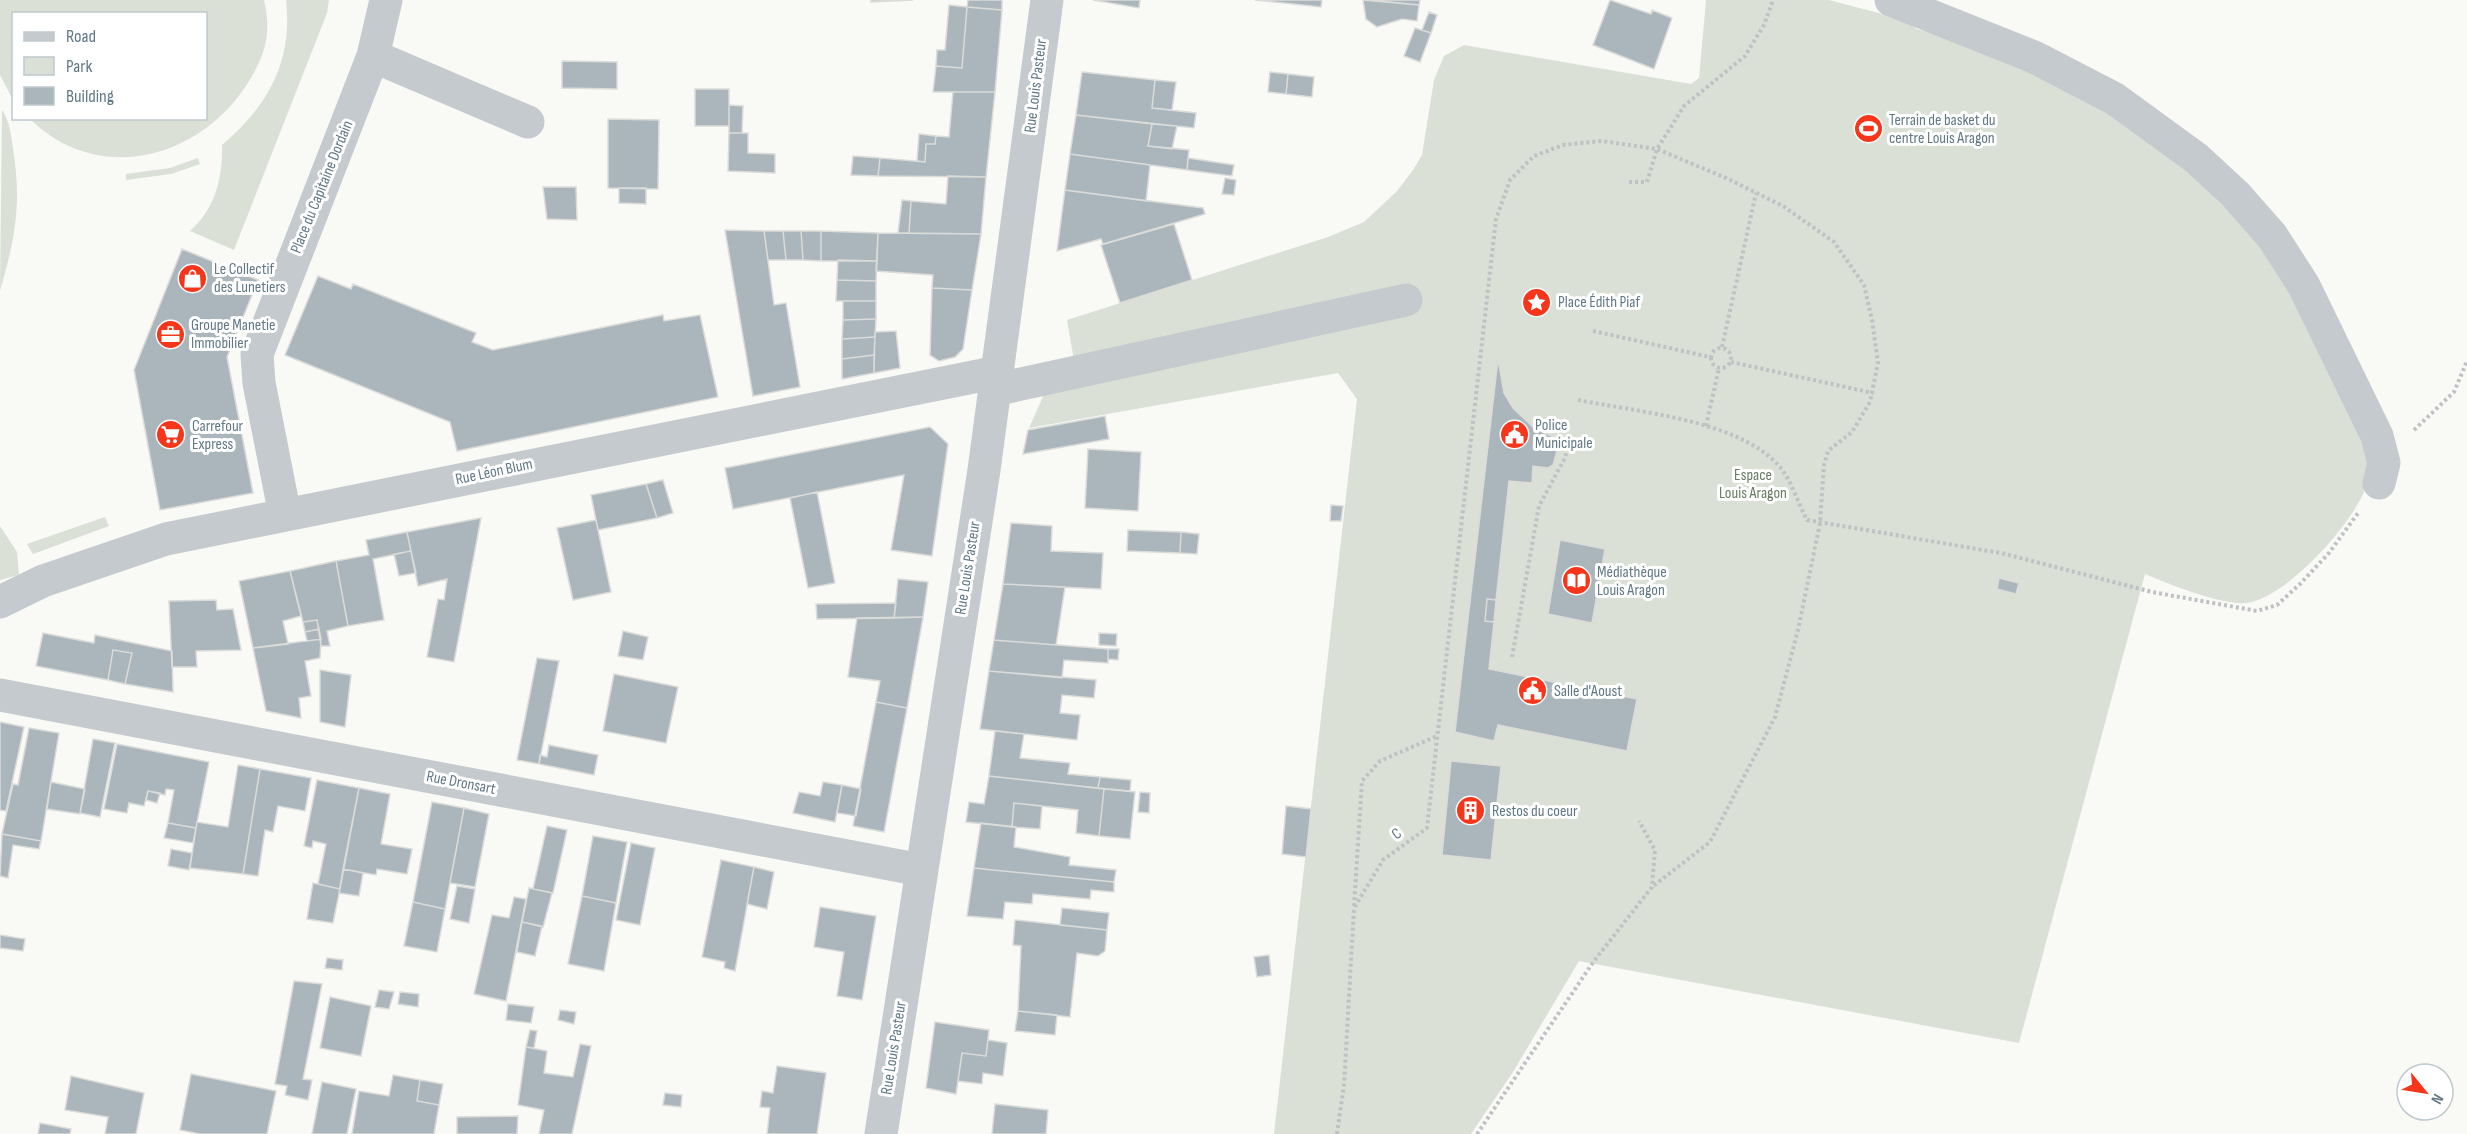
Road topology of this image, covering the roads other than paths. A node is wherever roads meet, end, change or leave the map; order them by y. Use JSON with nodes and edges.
{"nodes":[{"id":1,"x":386,"y":0,"type":"edge"},
{"id":2,"x":1047,"y":0,"type":"edge"},
{"id":3,"x":1891,"y":0,"type":"edge"},
{"id":4,"x":373,"y":56,"type":"junction"},
{"id":5,"x":528,"y":122,"type":"dead end"},
{"id":6,"x":1406,"y":300,"type":"dead end"},
{"id":7,"x":996,"y":381,"type":"junction"},
{"id":8,"x":2382,"y":473,"type":"road end"},
{"id":9,"x":285,"y":515,"type":"junction"},
{"id":10,"x":0,"y":602,"type":"edge"},
{"id":11,"x":0,"y":695,"type":"edge"},
{"id":12,"x":921,"y":870,"type":"junction"},
{"id":13,"x":880,"y":1134,"type":"edge"}],
"edges":[{"from":1,"to":4,"type":"street","name":"Place du Capitaine Dordain"},
{"from":2,"to":7,"type":"street","name":"Rue Louis Pasteur"},
{"from":3,"to":8,"type":"street"},
{"from":4,"to":5,"type":"street"},
{"from":4,"to":9,"type":"street","name":"Place du Capitaine Dordain"},
{"from":6,"to":7,"type":"street","name":"Rue Léon Blum"},
{"from":7,"to":9,"type":"street","name":"Rue Léon Blum"},
{"from":7,"to":12,"type":"street","name":"Rue Louis Pasteur"},
{"from":9,"to":10,"type":"street","name":"Rue Léon Blum"},
{"from":11,"to":12,"type":"street","name":"Rue Dronsart"},
{"from":12,"to":13,"type":"street","name":"Rue Louis Pasteur"}]}
